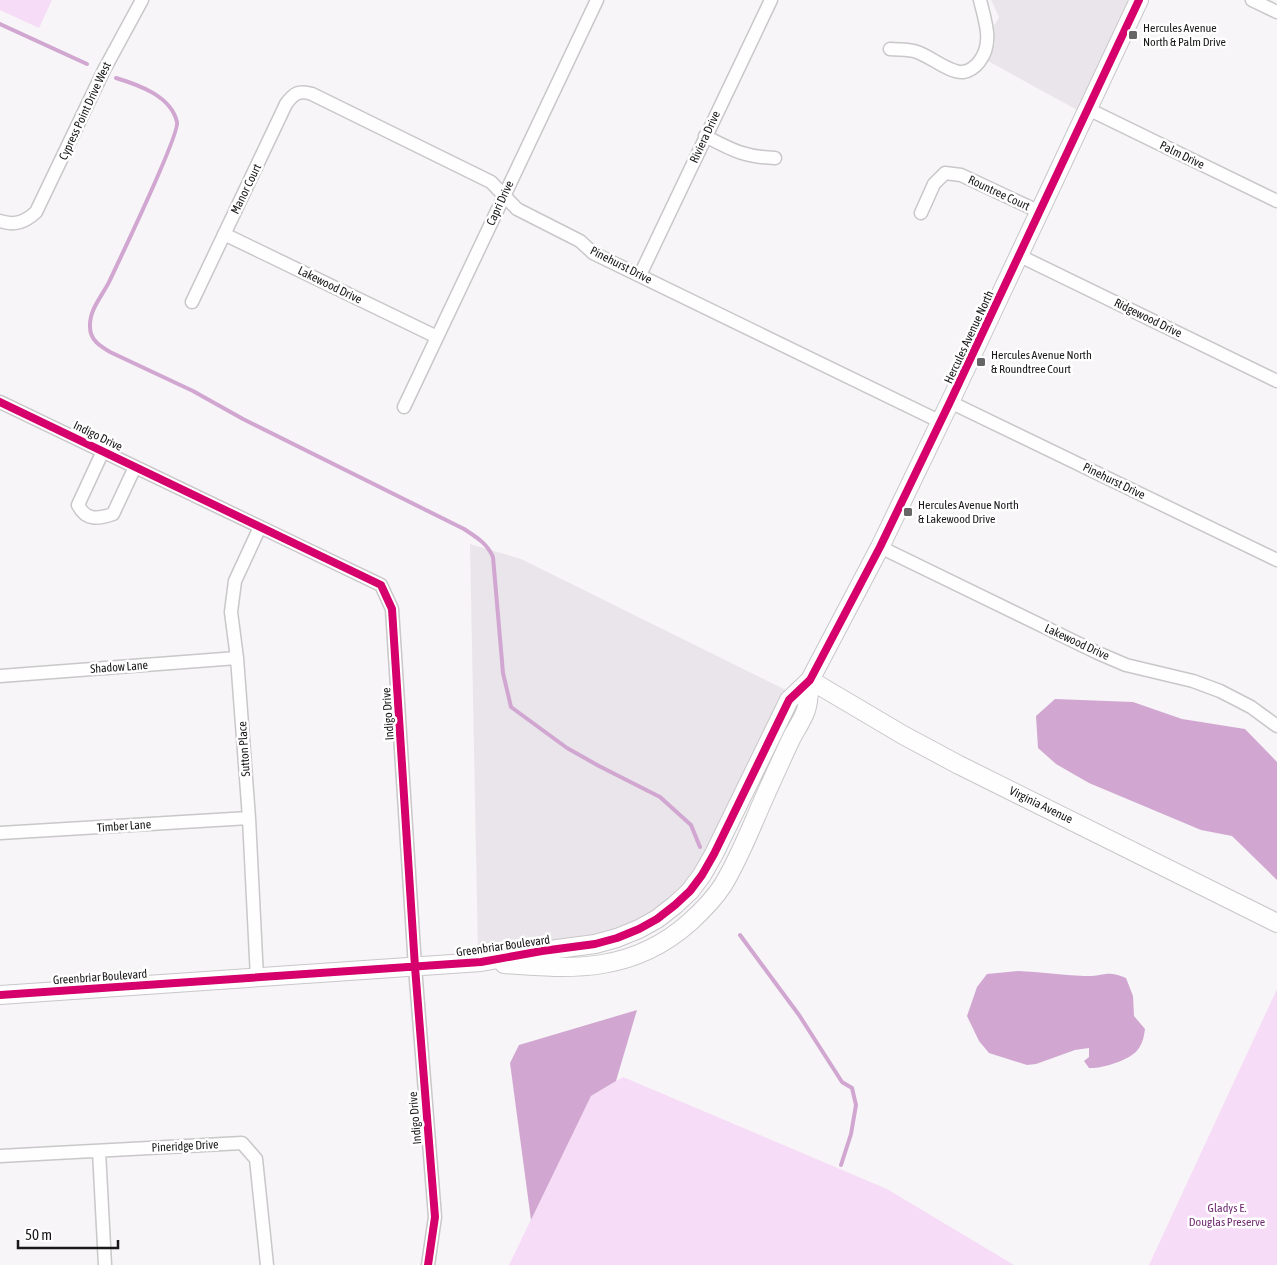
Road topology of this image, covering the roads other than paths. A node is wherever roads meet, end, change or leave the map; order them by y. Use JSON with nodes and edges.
{"nodes":[{"id":1,"x":142,"y":0,"type":"edge"},
{"id":2,"x":597,"y":0,"type":"edge"},
{"id":3,"x":771,"y":0,"type":"edge"},
{"id":4,"x":980,"y":0,"type":"edge"},
{"id":5,"x":1139,"y":0,"type":"edge"},
{"id":6,"x":1252,"y":0,"type":"edge"},
{"id":7,"x":1277,"y":12,"type":"edge"},
{"id":8,"x":890,"y":49,"type":"dead end"},
{"id":9,"x":312,"y":94,"type":"joint"},
{"id":10,"x":1088,"y":109,"type":"junction"},
{"id":11,"x":705,"y":136,"type":"junction"},
{"id":12,"x":775,"y":158,"type":"dead end"},
{"id":13,"x":504,"y":195,"type":"junction"},
{"id":14,"x":1277,"y":201,"type":"edge"},
{"id":15,"x":1040,"y":212,"type":"junction"},
{"id":16,"x":920,"y":213,"type":"dead end"},
{"id":17,"x":0,"y":221,"type":"edge"},
{"id":18,"x":224,"y":234,"type":"junction"},
{"id":19,"x":1020,"y":256,"type":"junction"},
{"id":20,"x":640,"y":275,"type":"junction"},
{"id":21,"x":192,"y":302,"type":"dead end"},
{"id":22,"x":437,"y":337,"type":"junction"},
{"id":23,"x":1277,"y":381,"type":"edge"},
{"id":24,"x":0,"y":402,"type":"edge"},
{"id":25,"x":950,"y":402,"type":"junction"},
{"id":26,"x":404,"y":407,"type":"dead end"},
{"id":27,"x":941,"y":422,"type":"junction"},
{"id":28,"x":103,"y":451,"type":"junction"},
{"id":29,"x":135,"y":467,"type":"junction"},
{"id":30,"x":260,"y":527,"type":"junction"},
{"id":31,"x":880,"y":548,"type":"junction"},
{"id":32,"x":1277,"y":560,"type":"edge"},
{"id":33,"x":237,"y":658,"type":"junction"},
{"id":34,"x":0,"y":676,"type":"edge"},
{"id":35,"x":810,"y":680,"type":"junction"},
{"id":36,"x":1277,"y":726,"type":"edge"},
{"id":37,"x":249,"y":818,"type":"junction"},
{"id":38,"x":0,"y":834,"type":"edge"},
{"id":39,"x":1277,"y":923,"type":"edge"},
{"id":40,"x":481,"y":962,"type":"junction"},
{"id":41,"x":415,"y":968,"type":"junction"},
{"id":42,"x":257,"y":978,"type":"junction"},
{"id":43,"x":0,"y":995,"type":"edge"},
{"id":44,"x":98,"y":1151,"type":"junction"},
{"id":45,"x":0,"y":1156,"type":"edge"},
{"id":46,"x":105,"y":1265,"type":"edge"},
{"id":47,"x":267,"y":1265,"type":"edge"},
{"id":48,"x":428,"y":1265,"type":"edge"}],
"edges":[{"from":1,"to":17,"type":"street","name":"Cypress Point Drive West"},
{"from":2,"to":13,"type":"street","name":"Capri Drive"},
{"from":3,"to":11,"type":"street","name":"Riviera Drive"},
{"from":4,"to":8,"type":"street"},
{"from":5,"to":10,"type":"street","name":"Hercules Avenue North"},
{"from":6,"to":7,"type":"street"},
{"from":9,"to":13,"type":"street","name":"Pinehurst Drive"},
{"from":9,"to":18,"type":"street","name":"Manor Court"},
{"from":10,"to":14,"type":"street","name":"Palm Drive"},
{"from":10,"to":15,"type":"street","name":"Hercules Avenue North"},
{"from":11,"to":12,"type":"street"},
{"from":11,"to":20,"type":"street","name":"Riviera Drive"},
{"from":13,"to":20,"type":"street","name":"Pinehurst Drive"},
{"from":13,"to":22,"type":"street","name":"Capri Drive"},
{"from":15,"to":16,"type":"street","name":"Rountree Court"},
{"from":15,"to":19,"type":"street","name":"Hercules Avenue North"},
{"from":18,"to":21,"type":"street","name":"Manor Court"},
{"from":18,"to":22,"type":"street","name":"Lakewood Drive"},
{"from":19,"to":23,"type":"street","name":"Ridgewood Drive"},
{"from":19,"to":25,"type":"street","name":"Hercules Avenue North"},
{"from":20,"to":27,"type":"street","name":"Pinehurst Drive"},
{"from":22,"to":26,"type":"street","name":"Capri Drive"},
{"from":24,"to":28,"type":"street","name":"Indigo Drive"},
{"from":25,"to":27,"type":"street","name":"Hercules Avenue North"},
{"from":25,"to":32,"type":"street","name":"Pinehurst Drive"},
{"from":27,"to":31,"type":"street","name":"Hercules Avenue North"},
{"from":28,"to":29,"type":"street","name":"Indigo Drive"},
{"from":28,"to":29,"type":"street","name":"Indigo Drive"},
{"from":29,"to":30,"type":"street","name":"Indigo Drive"},
{"from":30,"to":33,"type":"street","name":"Sutton Place"},
{"from":30,"to":41,"type":"street","name":"Indigo Drive"},
{"from":31,"to":35,"type":"street","name":"Hercules Avenue North"},
{"from":31,"to":36,"type":"street","name":"Lakewood Drive"},
{"from":33,"to":34,"type":"street","name":"Shadow Lane"},
{"from":33,"to":37,"type":"street","name":"Sutton Place"},
{"from":35,"to":39,"type":"street","name":"Virginia Avenue"},
{"from":35,"to":40,"type":"street","name":"Greenbriar Boulevard"},
{"from":35,"to":40,"type":"street","name":"Greenbriar Boulevard"},
{"from":37,"to":38,"type":"street","name":"Timber Lane"},
{"from":37,"to":42,"type":"street","name":"Sutton Place"},
{"from":40,"to":41,"type":"street","name":"Greenbriar Boulevard"},
{"from":41,"to":42,"type":"street","name":"Greenbriar Boulevard"},
{"from":41,"to":48,"type":"street","name":"Indigo Drive"},
{"from":42,"to":43,"type":"street","name":"Greenbriar Boulevard"},
{"from":44,"to":45,"type":"street","name":"Pineridge Drive"},
{"from":44,"to":46,"type":"street"},
{"from":44,"to":47,"type":"street","name":"Pineridge Drive"}]}
